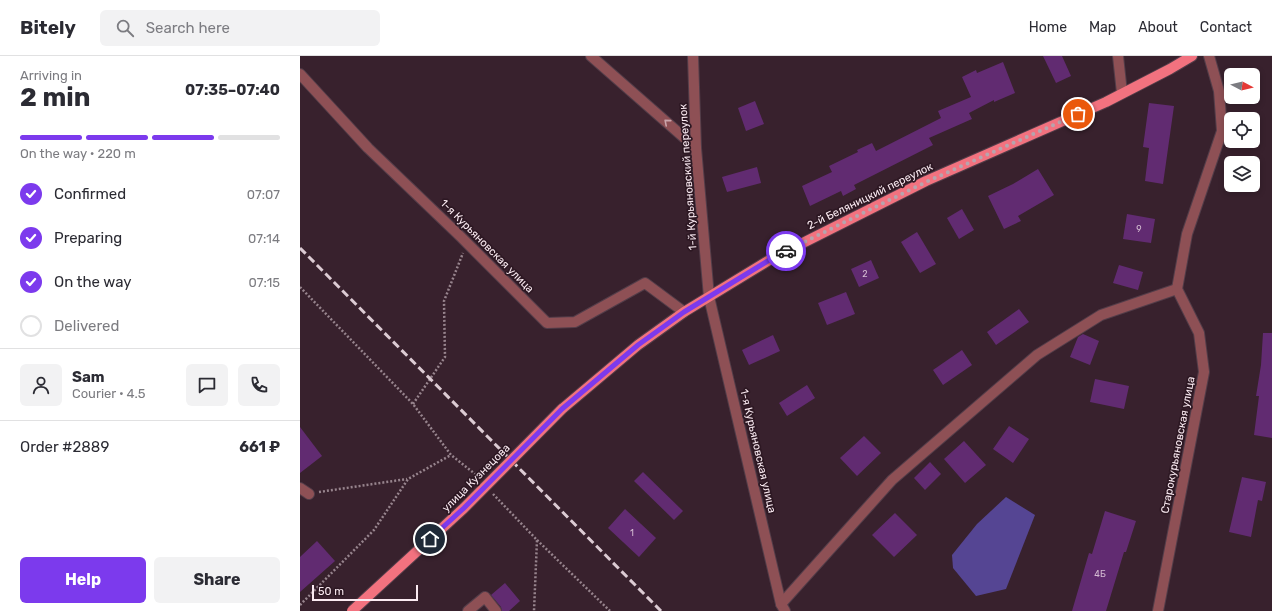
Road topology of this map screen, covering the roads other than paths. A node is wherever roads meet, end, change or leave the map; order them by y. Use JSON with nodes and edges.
{"nodes":[{"id":1,"x":591,"y":56,"type":"edge"},
{"id":2,"x":693,"y":56,"type":"edge"},
{"id":3,"x":1118,"y":56,"type":"edge"},
{"id":4,"x":1192,"y":56,"type":"edge"},
{"id":5,"x":1209,"y":56,"type":"edge"},
{"id":6,"x":300,"y":74,"type":"edge"},
{"id":7,"x":1122,"y":93,"type":"junction"},
{"id":8,"x":696,"y":148,"type":"junction"},
{"id":9,"x":1177,"y":289,"type":"junction"},
{"id":10,"x":709,"y":297,"type":"junction"},
{"id":11,"x":684,"y":312,"type":"junction"},
{"id":12,"x":562,"y":409,"type":"joint"},
{"id":13,"x":300,"y":488,"type":"edge"},
{"id":14,"x":309,"y":494,"type":"road end"},
{"id":15,"x":783,"y":608,"type":"edge"},
{"id":16,"x":352,"y":611,"type":"edge"},
{"id":17,"x":468,"y":611,"type":"edge"},
{"id":18,"x":496,"y":611,"type":"edge"},
{"id":19,"x":1158,"y":611,"type":"edge"}],
"edges":[{"from":8,"to":1,"type":"street","one_way":true},
{"from":2,"to":8,"type":"street","name":"1-й Курьяновский переулок"},
{"from":3,"to":7,"type":"street"},
{"from":4,"to":7,"type":"main road","name":"2-й Беляницкий переулок"},
{"from":5,"to":9,"type":"street"},
{"from":6,"to":11,"type":"street","name":"1-я Курьяновская улица"},
{"from":7,"to":10,"type":"main road","name":"2-й Беляницкий переулок"},
{"from":8,"to":10,"type":"street","name":"1-й Курьяновский переулок"},
{"from":9,"to":15,"type":"street"},
{"from":9,"to":19,"type":"street","name":"Старокурьяновская улица"},
{"from":10,"to":11,"type":"main road","name":"2-й Беляницкий переулок"},
{"from":10,"to":15,"type":"street","name":"1-я Курьяновская улица"},
{"from":11,"to":12,"type":"main road","name":"2-й Беляницкий переулок"},
{"from":12,"to":16,"type":"main road","name":"улица Кузнецова","bridge":true},
{"from":13,"to":14,"type":"street"},
{"from":17,"to":18,"type":"street"}]}
